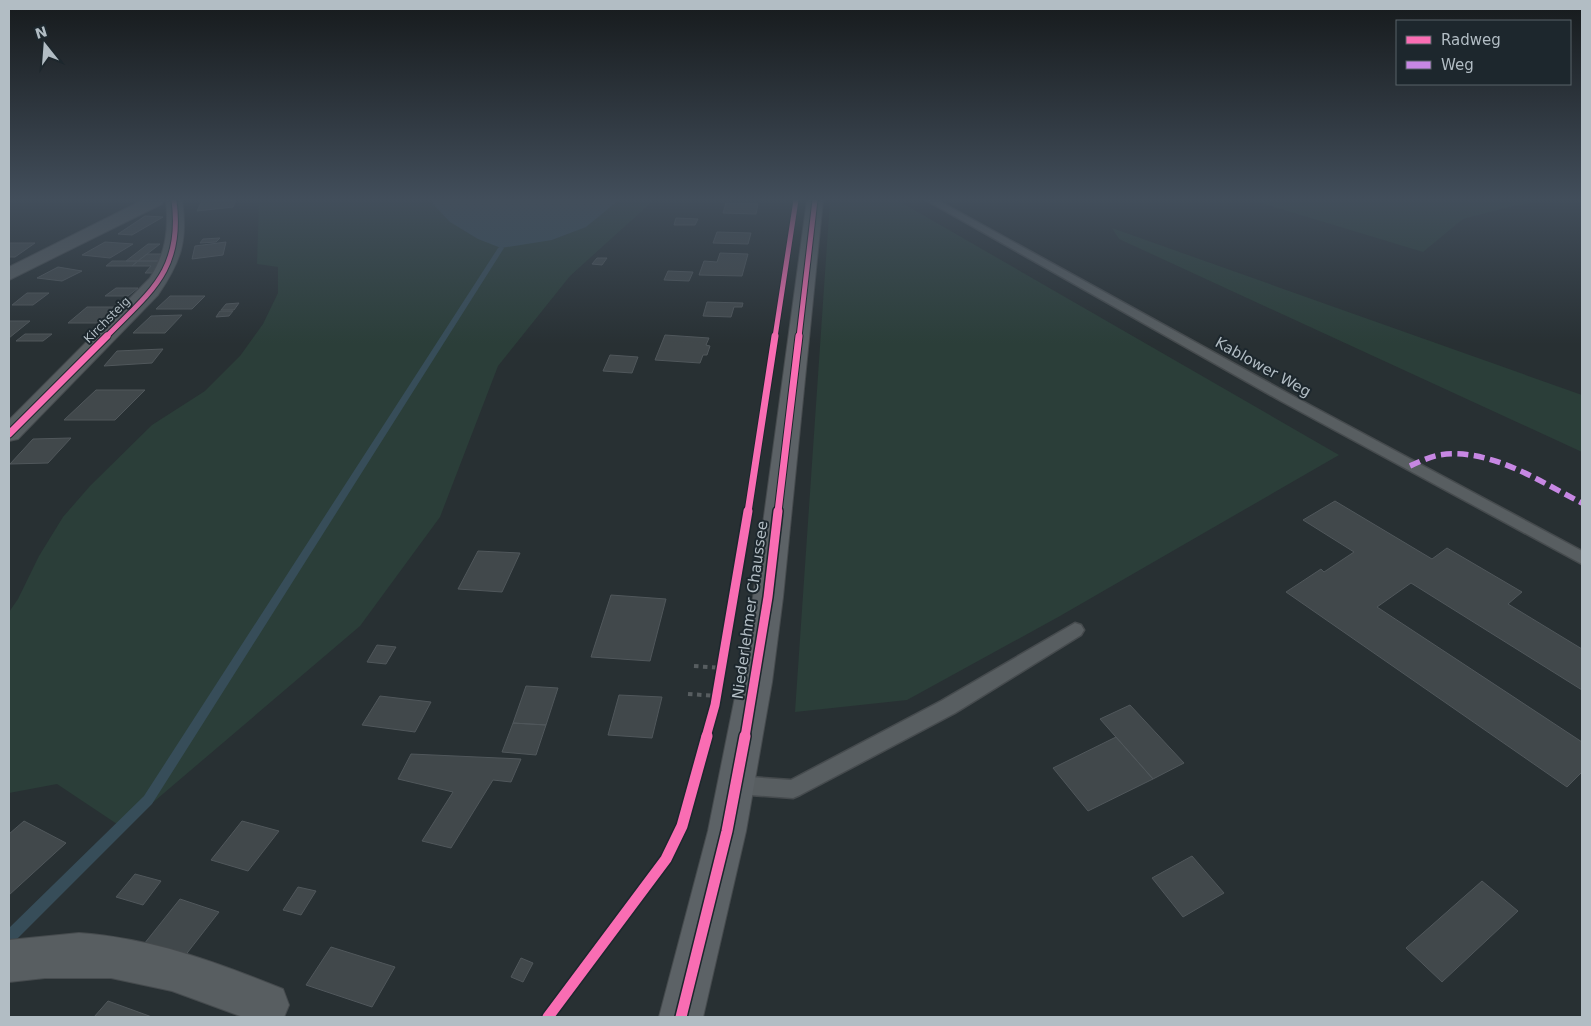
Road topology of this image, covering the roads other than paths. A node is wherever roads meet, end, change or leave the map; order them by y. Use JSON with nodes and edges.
{"nodes":[{"id":1,"x":61,"y":248,"type":"edge"},
{"id":2,"x":173,"y":248,"type":"edge"},
{"id":3,"x":809,"y":248,"type":"edge"},
{"id":4,"x":1016,"y":248,"type":"edge"},
{"id":5,"x":9,"y":274,"type":"edge"},
{"id":6,"x":9,"y":434,"type":"edge"},
{"id":7,"x":1582,"y":558,"type":"edge"},
{"id":8,"x":1075,"y":630,"type":"dead end"},
{"id":9,"x":736,"y":785,"type":"junction"},
{"id":10,"x":9,"y":961,"type":"edge"},
{"id":11,"x":267,"y":1005,"type":"dead end"},
{"id":12,"x":682,"y":1017,"type":"edge"}],
"edges":[{"from":1,"to":5,"type":"street"},
{"from":2,"to":6,"type":"street","name":"Kirchsteig"},
{"from":3,"to":9,"type":"main road","name":"Niederlehmer Chaussee"},
{"from":4,"to":7,"type":"lane","name":"Kablower Weg"},
{"from":8,"to":9,"type":"lane"},
{"from":9,"to":12,"type":"main road","name":"Niederlehmer Chaussee"},
{"from":10,"to":11,"type":"street"}]}
